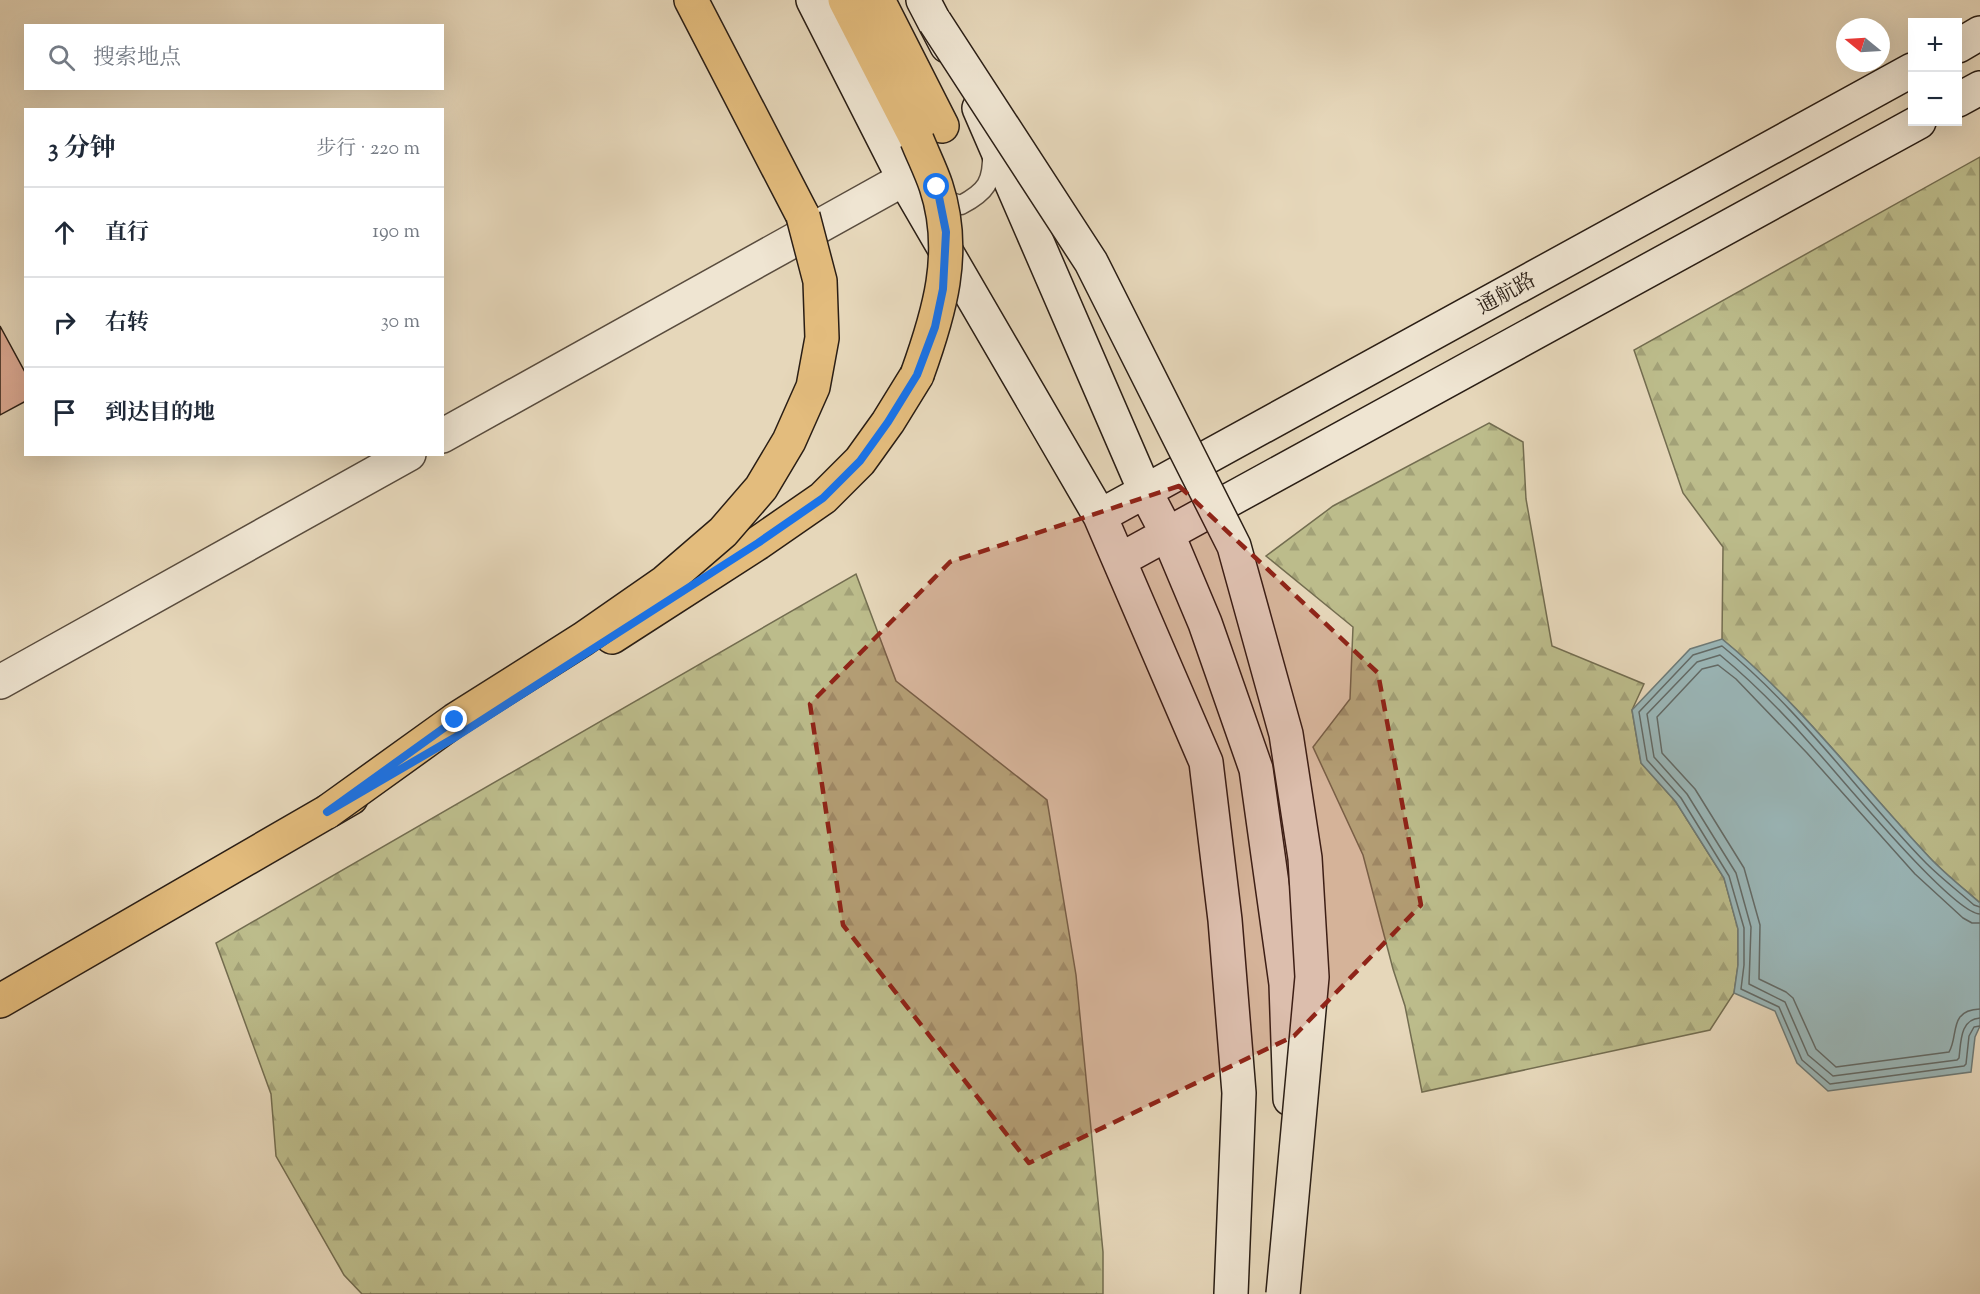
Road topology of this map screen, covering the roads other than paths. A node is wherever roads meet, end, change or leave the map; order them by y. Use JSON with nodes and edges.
{"nodes":[{"id":1,"x":692,"y":0,"type":"edge"},
{"id":2,"x":813,"y":0,"type":"edge"},
{"id":3,"x":845,"y":0,"type":"edge"},
{"id":4,"x":878,"y":0,"type":"edge"},
{"id":5,"x":929,"y":11,"type":"edge"},
{"id":6,"x":1980,"y":33,"type":"edge"},
{"id":7,"x":1962,"y":44,"type":"edge"},
{"id":8,"x":1908,"y":72,"type":"edge"},
{"id":9,"x":1980,"y":88,"type":"edge"},
{"id":10,"x":1962,"y":98,"type":"edge"},
{"id":11,"x":987,"y":123,"type":"junction"},
{"id":12,"x":1912,"y":126,"type":"edge"},
{"id":13,"x":929,"y":133,"type":"junction"},
{"id":14,"x":904,"y":179,"type":"junction"},
{"id":15,"x":444,"y":435,"type":"edge"},
{"id":16,"x":405,"y":456,"type":"edge"},
{"id":17,"x":1145,"y":491,"type":"junction"},
{"id":18,"x":1100,"y":516,"type":"junction"},
{"id":19,"x":1168,"y":535,"type":"junction"},
{"id":20,"x":1120,"y":560,"type":"junction"},
{"id":21,"x":0,"y":682,"type":"edge"},
{"id":22,"x":327,"y":812,"type":"junction"},
{"id":23,"x":0,"y":1002,"type":"edge"},
{"id":24,"x":1231,"y":1294,"type":"edge"},
{"id":25,"x":1283,"y":1294,"type":"edge"},
{"id":26,"x":1297,"y":1294,"type":"edge"}],
"edges":[{"from":1,"to":22,"type":"main road","bridge":true},
{"from":2,"to":14,"type":"main road"},
{"from":3,"to":13,"type":"main road"},
{"from":4,"to":13,"type":"main road"},
{"from":5,"to":11,"type":"main road"},
{"from":5,"to":25,"type":"main road","bridge":true},
{"from":6,"to":7,"type":"main road"},
{"from":8,"to":17,"type":"main road","name":"通航路"},
{"from":9,"to":10,"type":"main road"},
{"from":11,"to":14,"type":"lane"},
{"from":11,"to":17,"type":"main road"},
{"from":12,"to":19,"type":"main road"},
{"from":13,"to":22,"type":"main road","bridge":true},
{"from":14,"to":15,"type":"main road"},
{"from":14,"to":18,"type":"main road"},
{"from":16,"to":21,"type":"main road"},
{"from":17,"to":18,"type":"main road","name":"通航路"},
{"from":17,"to":19,"type":"main road"},
{"from":18,"to":20,"type":"main road"},
{"from":19,"to":20,"type":"main road"},
{"from":19,"to":26,"type":"main road"},
{"from":20,"to":24,"type":"main road"},
{"from":22,"to":23,"type":"main road"}]}
